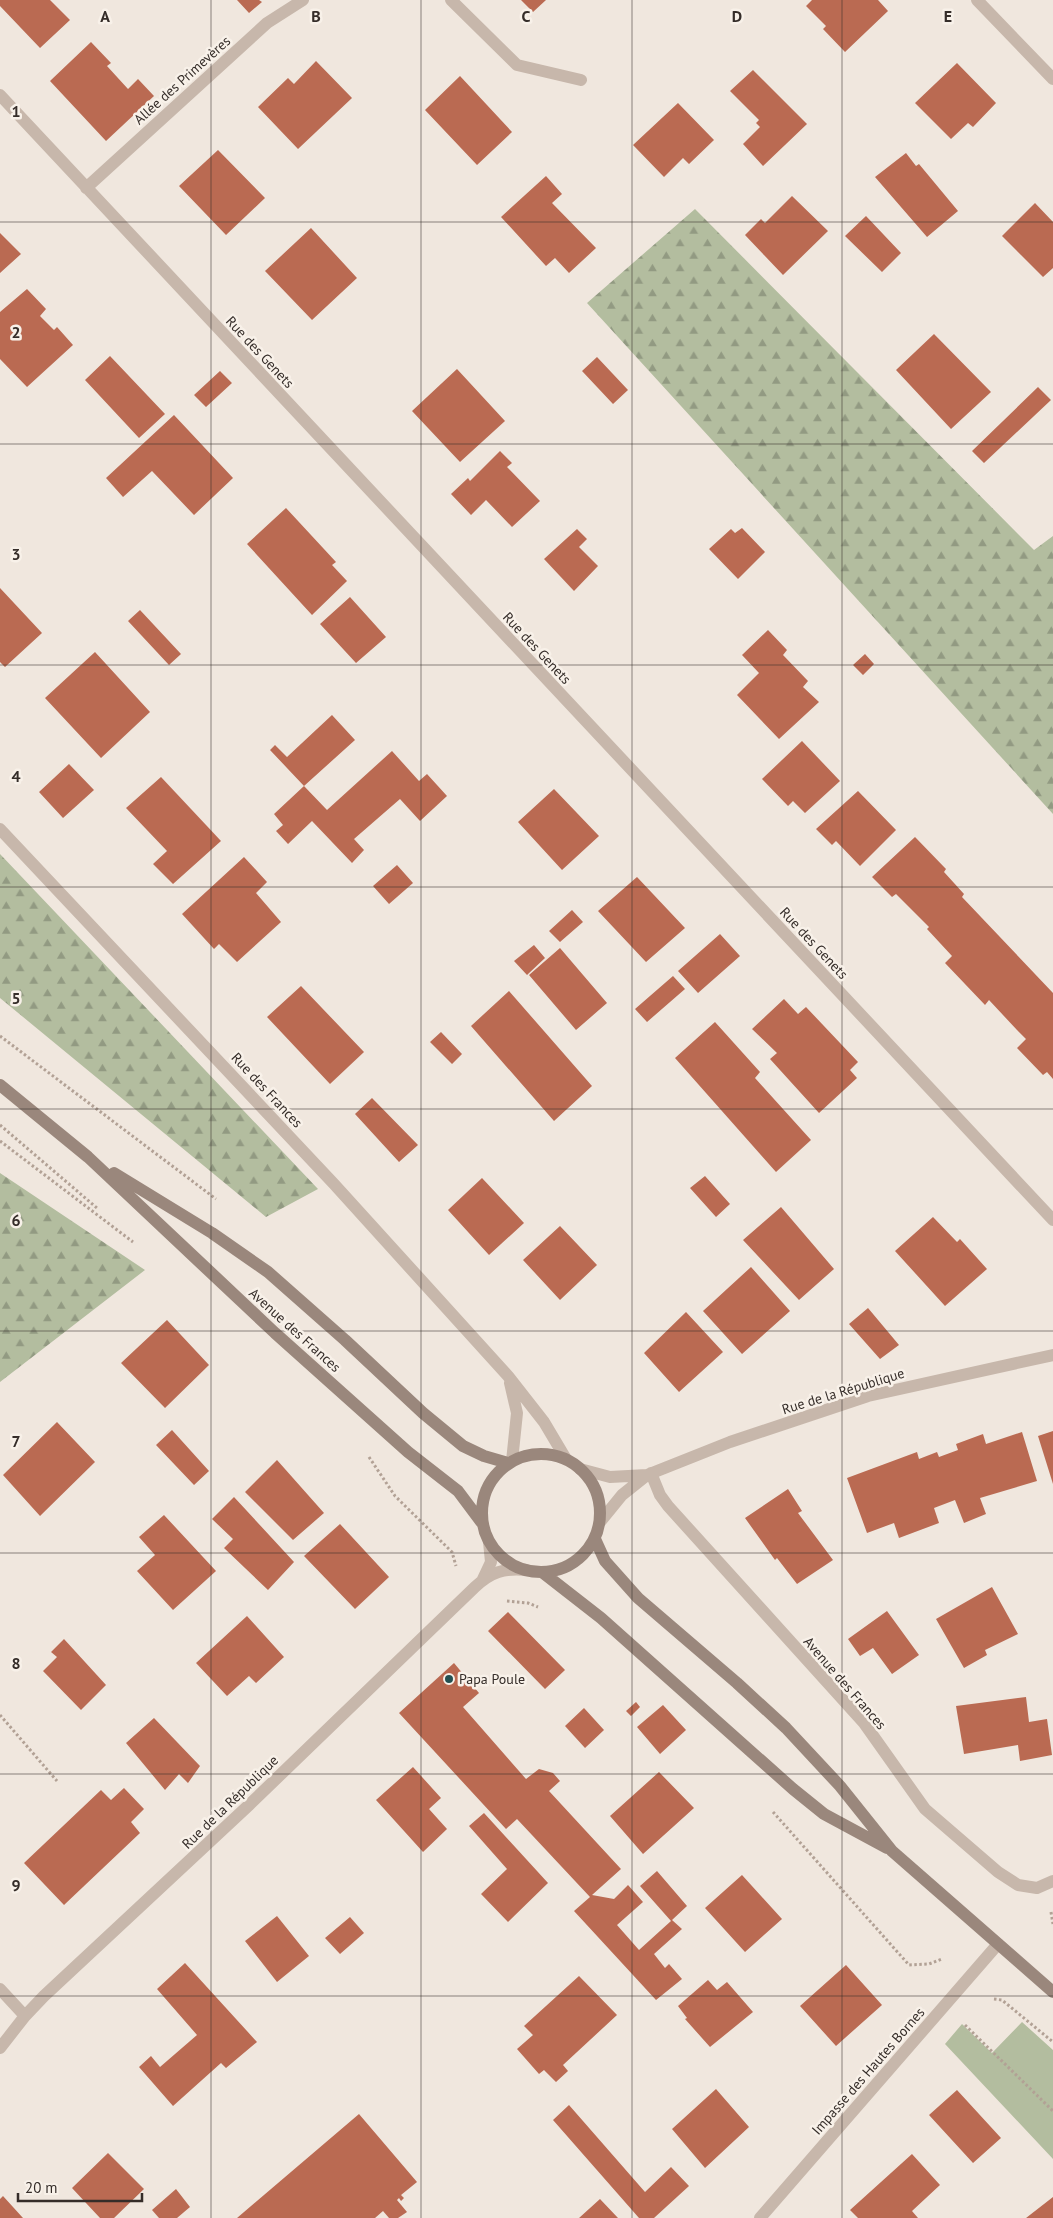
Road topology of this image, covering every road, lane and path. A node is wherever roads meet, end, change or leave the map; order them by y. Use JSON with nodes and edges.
{"nodes":[{"id":1,"x":303,"y":0,"type":"edge"},
{"id":2,"x":451,"y":0,"type":"edge"},
{"id":3,"x":977,"y":0,"type":"edge"},
{"id":4,"x":1053,"y":79,"type":"edge"},
{"id":5,"x":581,"y":80,"type":"dead end"},
{"id":6,"x":0,"y":95,"type":"edge"},
{"id":7,"x":86,"y":188,"type":"junction"},
{"id":8,"x":0,"y":829,"type":"edge"},
{"id":9,"x":0,"y":1086,"type":"edge"},
{"id":10,"x":0,"y":1125,"type":"edge"},
{"id":11,"x":0,"y":1141,"type":"edge"},
{"id":12,"x":88,"y":1157,"type":"junction"},
{"id":13,"x":1053,"y":1220,"type":"edge"},
{"id":14,"x":135,"y":1240,"type":"dead end"},
{"id":15,"x":141,"y":1248,"type":"dead end"},
{"id":16,"x":1053,"y":1355,"type":"edge"},
{"id":17,"x":508,"y":1376,"type":"junction"},
{"id":18,"x":368,"y":1455,"type":"dead end"},
{"id":19,"x":566,"y":1459,"type":"junction"},
{"id":20,"x":510,"y":1462,"type":"junction"},
{"id":21,"x":580,"y":1469,"type":"junction"},
{"id":22,"x":649,"y":1474,"type":"junction"},
{"id":23,"x":600,"y":1522,"type":"junction"},
{"id":24,"x":482,"y":1523,"type":"junction"},
{"id":25,"x":595,"y":1539,"type":"junction"},
{"id":26,"x":489,"y":1542,"type":"junction"},
{"id":27,"x":457,"y":1569,"type":"dead end"},
{"id":28,"x":526,"y":1570,"type":"junction"},
{"id":29,"x":542,"y":1572,"type":"junction"},
{"id":30,"x":483,"y":1579,"type":"junction"},
{"id":31,"x":502,"y":1602,"type":"dead end"},
{"id":32,"x":544,"y":1610,"type":"dead end"},
{"id":33,"x":0,"y":1715,"type":"edge"},
{"id":34,"x":58,"y":1781,"type":"dead end"},
{"id":35,"x":768,"y":1806,"type":"dead end"},
{"id":36,"x":892,"y":1851,"type":"junction"},
{"id":37,"x":1053,"y":1881,"type":"edge"},
{"id":38,"x":1053,"y":1907,"type":"edge"},
{"id":39,"x":1053,"y":1924,"type":"edge"},
{"id":40,"x":998,"y":1944,"type":"junction"},
{"id":41,"x":942,"y":1959,"type":"dead end"},
{"id":42,"x":0,"y":1989,"type":"edge"},
{"id":43,"x":1053,"y":1992,"type":"edge"},
{"id":44,"x":994,"y":1999,"type":"dead end"},
{"id":45,"x":945,"y":2006,"type":"junction"},
{"id":46,"x":24,"y":2016,"type":"junction"},
{"id":47,"x":1053,"y":2042,"type":"edge"},
{"id":48,"x":0,"y":2048,"type":"edge"},
{"id":49,"x":1053,"y":2111,"type":"edge"},
{"id":50,"x":760,"y":2218,"type":"edge"}],
"edges":[{"from":1,"to":7,"type":"street","name":"Allée des Primevères"},
{"from":2,"to":5,"type":"street"},
{"from":3,"to":4,"type":"street"},
{"from":6,"to":7,"type":"street","name":"Rue des Genets"},
{"from":7,"to":13,"type":"street","name":"Rue des Genets"},
{"from":8,"to":17,"type":"street","name":"Rue des Frances"},
{"from":9,"to":12,"type":"main road","name":"Avenue des Frances"},
{"from":10,"to":14,"type":"path"},
{"from":11,"to":15,"type":"path"},
{"from":12,"to":20,"type":"main road","name":"Avenue des Frances"},
{"from":12,"to":24,"type":"main road","name":"Avenue des Frances"},
{"from":16,"to":22,"type":"street","name":"Rue de la République"},
{"from":17,"to":19,"type":"street","name":"Rue des Frances"},
{"from":17,"to":20,"type":"street","name":"Rue des Frances"},
{"from":18,"to":27,"type":"path"},
{"from":19,"to":20,"type":"main road"},
{"from":19,"to":21,"type":"main road"},
{"from":20,"to":24,"type":"main road"},
{"from":21,"to":22,"type":"street","name":"Rue de la République"},
{"from":21,"to":23,"type":"main road"},
{"from":22,"to":23,"type":"street","name":"Rue de la République"},
{"from":22,"to":37,"type":"street","name":"Avenue des Frances"},
{"from":23,"to":25,"type":"main road"},
{"from":24,"to":26,"type":"main road"},
{"from":25,"to":29,"type":"main road"},
{"from":25,"to":36,"type":"main road"},
{"from":26,"to":28,"type":"main road"},
{"from":26,"to":30,"type":"street","name":"Rue de la République"},
{"from":28,"to":29,"type":"main road"},
{"from":28,"to":30,"type":"street","name":"Rue de la République"},
{"from":29,"to":36,"type":"main road"},
{"from":30,"to":46,"type":"street","name":"Rue de la République"},
{"from":31,"to":32,"type":"path"},
{"from":33,"to":34,"type":"path"},
{"from":35,"to":41,"type":"path"},
{"from":36,"to":40,"type":"main road"},
{"from":38,"to":39,"type":"path"},
{"from":40,"to":43,"type":"main road"},
{"from":40,"to":45,"type":"street","name":"Impasse des Hautes Bornes"},
{"from":42,"to":46,"type":"street"},
{"from":44,"to":47,"type":"path"},
{"from":45,"to":49,"type":"path"},
{"from":45,"to":50,"type":"street","name":"Impasse des Hautes Bornes"},
{"from":46,"to":48,"type":"street","name":"Rue de la République"}]}
